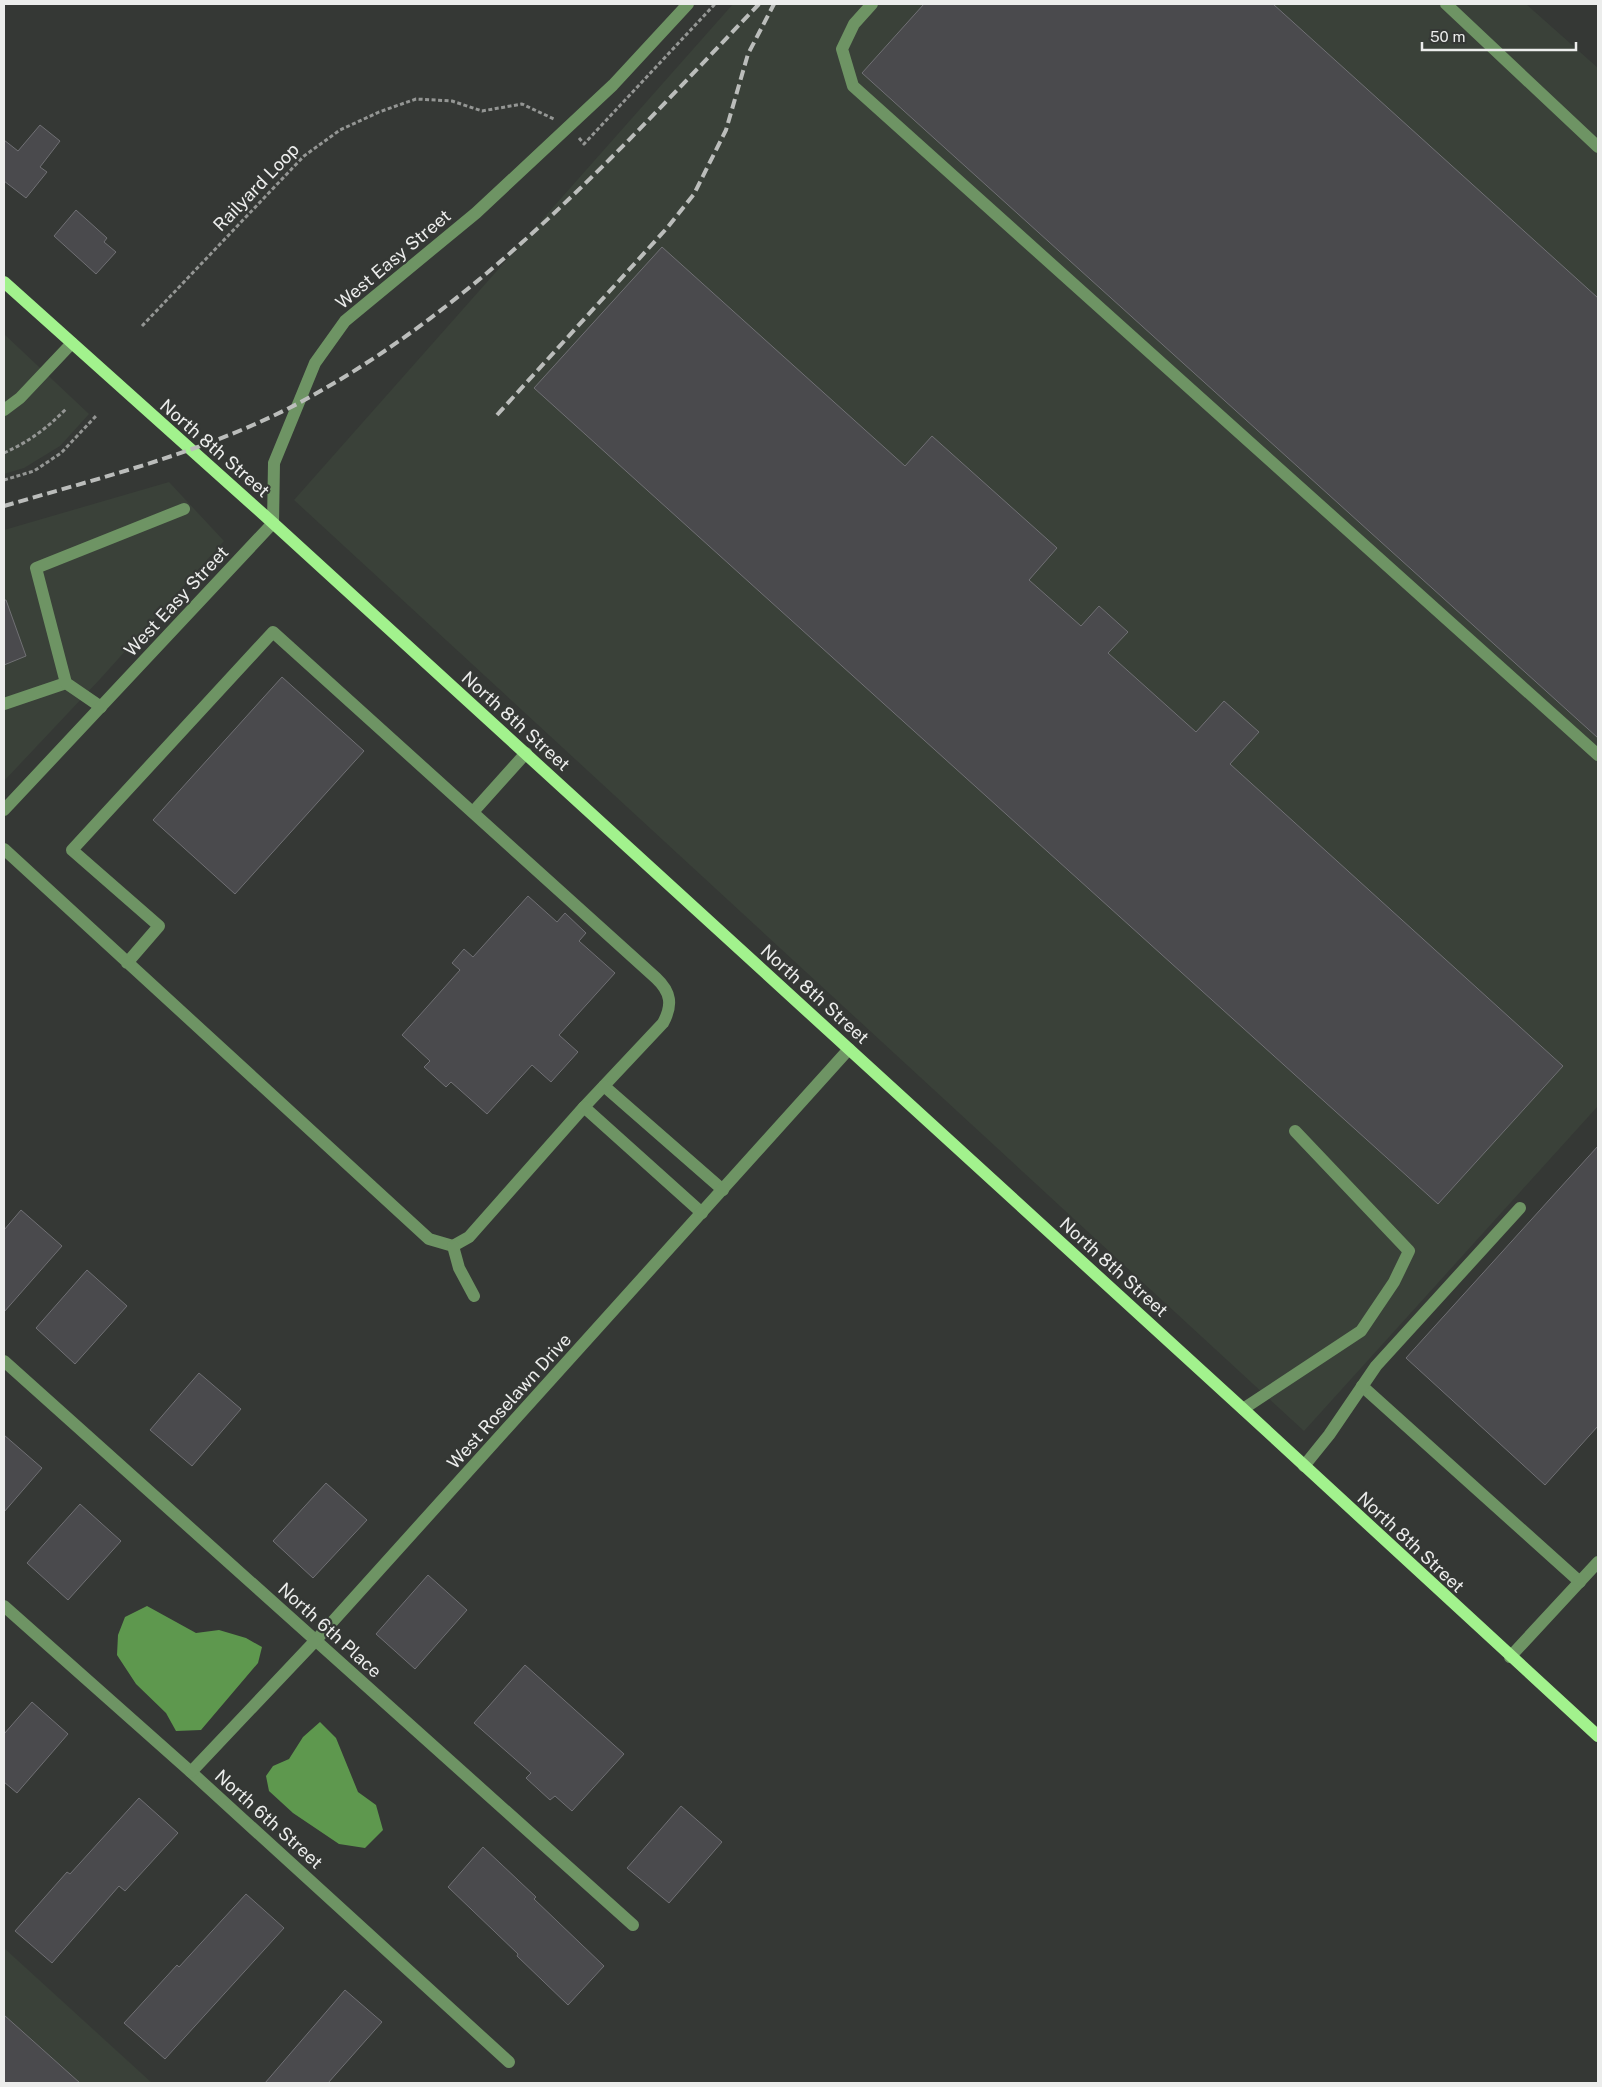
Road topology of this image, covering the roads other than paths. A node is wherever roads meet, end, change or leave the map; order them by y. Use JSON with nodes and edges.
{"nodes":[{"id":1,"x":688,"y":4,"type":"edge"},
{"id":2,"x":872,"y":4,"type":"edge"},
{"id":3,"x":1446,"y":4,"type":"edge"},
{"id":4,"x":1598,"y":147,"type":"edge"},
{"id":5,"x":4,"y":282,"type":"edge"},
{"id":6,"x":72,"y":343,"type":"junction"},
{"id":7,"x":4,"y":410,"type":"edge"},
{"id":8,"x":184,"y":509,"type":"dead end"},
{"id":9,"x":273,"y":523,"type":"junction"},
{"id":10,"x":66,"y":683,"type":"junction"},
{"id":11,"x":4,"y":704,"type":"edge"},
{"id":12,"x":101,"y":707,"type":"junction"},
{"id":13,"x":526,"y":753,"type":"junction"},
{"id":14,"x":1598,"y":755,"type":"edge"},
{"id":15,"x":4,"y":810,"type":"edge"},
{"id":16,"x":473,"y":812,"type":"junction"},
{"id":17,"x":4,"y":849,"type":"edge"},
{"id":18,"x":128,"y":963,"type":"junction"},
{"id":19,"x":849,"y":1048,"type":"junction"},
{"id":20,"x":604,"y":1086,"type":"junction"},
{"id":21,"x":584,"y":1107,"type":"junction"},
{"id":22,"x":1295,"y":1131,"type":"dead end"},
{"id":23,"x":723,"y":1190,"type":"junction"},
{"id":24,"x":1520,"y":1208,"type":"dead end"},
{"id":25,"x":702,"y":1213,"type":"junction"},
{"id":26,"x":453,"y":1246,"type":"junction"},
{"id":27,"x":474,"y":1296,"type":"dead end"},
{"id":28,"x":6,"y":1367,"type":"edge"},
{"id":29,"x":1362,"y":1386,"type":"junction"},
{"id":30,"x":1243,"y":1409,"type":"junction"},
{"id":31,"x":1304,"y":1466,"type":"junction"},
{"id":32,"x":1598,"y":1562,"type":"edge"},
{"id":33,"x":1580,"y":1582,"type":"junction"},
{"id":34,"x":4,"y":1606,"type":"edge"},
{"id":35,"x":316,"y":1640,"type":"junction"},
{"id":36,"x":1510,"y":1657,"type":"junction"},
{"id":37,"x":1598,"y":1736,"type":"edge"},
{"id":38,"x":191,"y":1772,"type":"junction"},
{"id":39,"x":633,"y":1925,"type":"dead end"},
{"id":40,"x":509,"y":2062,"type":"dead end"}],
"edges":[{"from":1,"to":9,"type":"street","name":"West Easy Street"},
{"from":2,"to":14,"type":"street"},
{"from":3,"to":4,"type":"street"},
{"from":5,"to":6,"type":"main road","name":"North 8th Street"},
{"from":6,"to":7,"type":"street"},
{"from":6,"to":9,"type":"main road","name":"North 8th Street"},
{"from":8,"to":10,"type":"street"},
{"from":9,"to":12,"type":"street","name":"West Easy Street"},
{"from":9,"to":13,"type":"main road","name":"North 8th Street"},
{"from":10,"to":11,"type":"street"},
{"from":10,"to":12,"type":"street"},
{"from":12,"to":15,"type":"street","name":"West Easy Street"},
{"from":13,"to":16,"type":"street"},
{"from":13,"to":19,"type":"main road","name":"North 8th Street"},
{"from":16,"to":18,"type":"street"},
{"from":16,"to":20,"type":"street"},
{"from":17,"to":18,"type":"street"},
{"from":18,"to":26,"type":"street"},
{"from":19,"to":23,"type":"street","name":"West Roselawn Drive"},
{"from":19,"to":30,"type":"main road","name":"North 8th Street"},
{"from":20,"to":21,"type":"street"},
{"from":20,"to":23,"type":"street"},
{"from":21,"to":25,"type":"street"},
{"from":21,"to":26,"type":"street"},
{"from":22,"to":30,"type":"street"},
{"from":23,"to":25,"type":"street","name":"West Roselawn Drive"},
{"from":24,"to":29,"type":"street"},
{"from":25,"to":35,"type":"street","name":"West Roselawn Drive"},
{"from":26,"to":27,"type":"street"},
{"from":28,"to":35,"type":"street","name":"North 6th Place"},
{"from":29,"to":31,"type":"street"},
{"from":29,"to":33,"type":"street"},
{"from":30,"to":31,"type":"main road","name":"North 8th Street"},
{"from":31,"to":36,"type":"main road","name":"North 8th Street"},
{"from":32,"to":33,"type":"street"},
{"from":33,"to":36,"type":"street"},
{"from":34,"to":38,"type":"street","name":"North 6th Street"},
{"from":35,"to":38,"type":"street","name":"West Roselawn Drive"},
{"from":35,"to":39,"type":"street","name":"North 6th Place"},
{"from":36,"to":37,"type":"main road","name":"North 8th Street"},
{"from":38,"to":40,"type":"street","name":"North 6th Street"}]}
